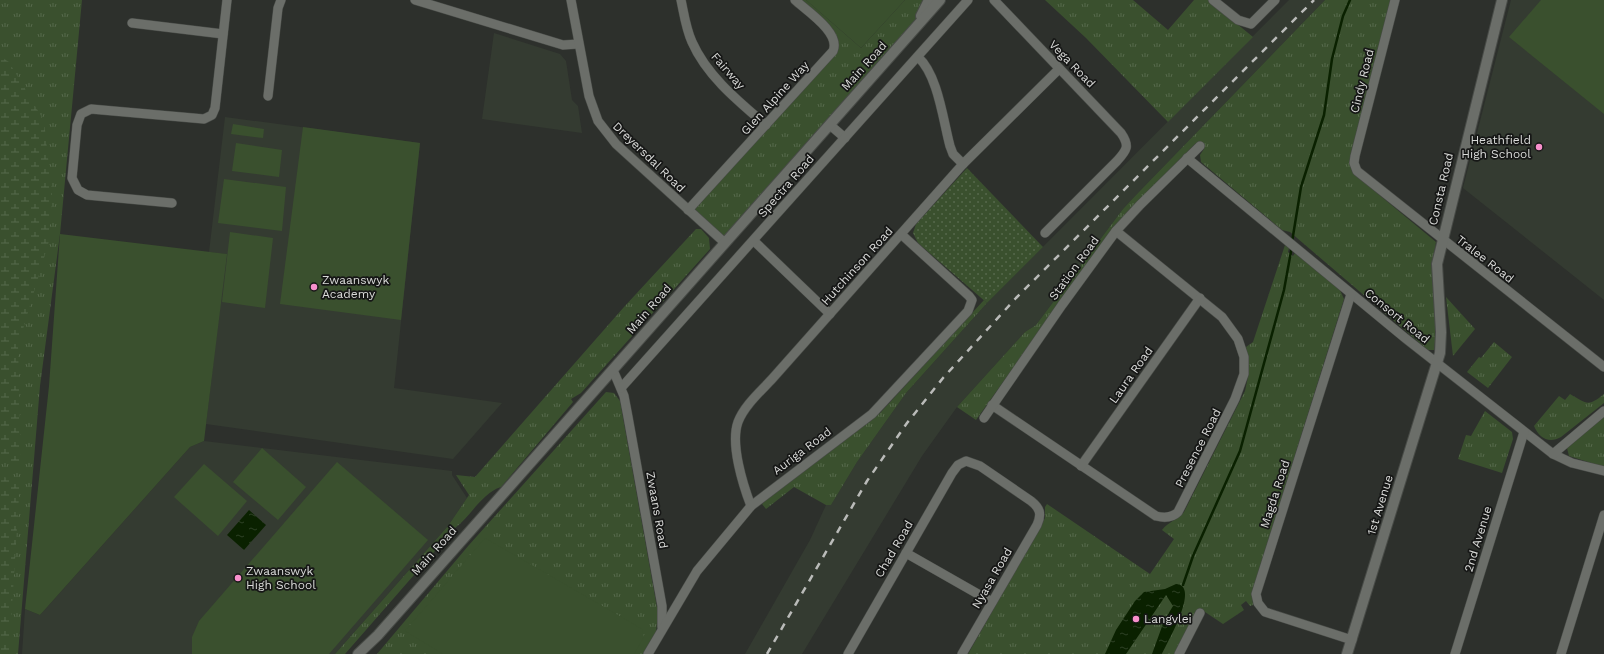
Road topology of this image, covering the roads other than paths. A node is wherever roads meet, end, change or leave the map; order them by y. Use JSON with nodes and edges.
{"nodes":[{"id":1,"x":227,"y":0,"type":"edge"},
{"id":2,"x":281,"y":0,"type":"edge"},
{"id":3,"x":415,"y":0,"type":"edge"},
{"id":4,"x":571,"y":0,"type":"edge"},
{"id":5,"x":681,"y":0,"type":"edge"},
{"id":6,"x":795,"y":0,"type":"edge"},
{"id":7,"x":929,"y":0,"type":"edge"},
{"id":8,"x":940,"y":0,"type":"edge"},
{"id":9,"x":968,"y":0,"type":"edge"},
{"id":10,"x":994,"y":0,"type":"edge"},
{"id":11,"x":1213,"y":0,"type":"edge"},
{"id":12,"x":1275,"y":0,"type":"edge"},
{"id":13,"x":1395,"y":0,"type":"edge"},
{"id":14,"x":1502,"y":0,"type":"edge"},
{"id":15,"x":132,"y":23,"type":"dead end"},
{"id":16,"x":223,"y":34,"type":"junction"},
{"id":17,"x":906,"y":39,"type":"junction"},
{"id":18,"x":578,"y":44,"type":"junction"},
{"id":19,"x":918,"y":57,"type":"junction"},
{"id":20,"x":1059,"y":69,"type":"junction"},
{"id":21,"x":268,"y":96,"type":"dead end"},
{"id":22,"x":766,"y":125,"type":"junction"},
{"id":23,"x":830,"y":125,"type":"junction"},
{"id":24,"x":845,"y":138,"type":"junction"},
{"id":25,"x":1200,"y":146,"type":"dead end"},
{"id":26,"x":1187,"y":158,"type":"junction"},
{"id":27,"x":963,"y":164,"type":"junction"},
{"id":28,"x":1355,"y":167,"type":"joint"},
{"id":29,"x":172,"y":203,"type":"dead end"},
{"id":30,"x":688,"y":210,"type":"junction"},
{"id":31,"x":1116,"y":232,"type":"junction"},
{"id":32,"x":1045,"y":233,"type":"dead end"},
{"id":33,"x":902,"y":234,"type":"junction"},
{"id":34,"x":754,"y":241,"type":"junction"},
{"id":35,"x":1443,"y":241,"type":"junction"},
{"id":36,"x":725,"y":243,"type":"junction"},
{"id":37,"x":1351,"y":294,"type":"junction"},
{"id":38,"x":1200,"y":298,"type":"junction"},
{"id":39,"x":830,"y":314,"type":"junction"},
{"id":40,"x":1438,"y":363,"type":"junction"},
{"id":41,"x":1604,"y":367,"type":"edge"},
{"id":42,"x":613,"y":370,"type":"junction"},
{"id":43,"x":621,"y":388,"type":"junction"},
{"id":44,"x":992,"y":405,"type":"junction"},
{"id":45,"x":1604,"y":411,"type":"edge"},
{"id":46,"x":984,"y":418,"type":"dead end"},
{"id":47,"x":1524,"y":432,"type":"junction"},
{"id":48,"x":1553,"y":454,"type":"junction"},
{"id":49,"x":1081,"y":466,"type":"junction"},
{"id":50,"x":1604,"y":471,"type":"edge"},
{"id":51,"x":751,"y":506,"type":"junction"},
{"id":52,"x":1040,"y":514,"type":"joint"},
{"id":53,"x":1604,"y":515,"type":"edge"},
{"id":54,"x":906,"y":553,"type":"junction"},
{"id":55,"x":992,"y":602,"type":"junction"},
{"id":56,"x":1200,"y":614,"type":"dead end"},
{"id":57,"x":661,"y":630,"type":"junction"},
{"id":58,"x":378,"y":635,"type":"junction"},
{"id":59,"x":1352,"y":640,"type":"junction"},
{"id":60,"x":358,"y":654,"type":"edge"},
{"id":61,"x":365,"y":654,"type":"edge"},
{"id":62,"x":648,"y":654,"type":"edge"},
{"id":63,"x":848,"y":654,"type":"edge"},
{"id":64,"x":962,"y":654,"type":"edge"},
{"id":65,"x":1179,"y":654,"type":"edge"},
{"id":66,"x":1347,"y":654,"type":"edge"},
{"id":67,"x":1454,"y":654,"type":"edge"},
{"id":68,"x":1561,"y":654,"type":"edge"}],
"edges":[{"from":1,"to":16,"type":"street"},
{"from":2,"to":21,"type":"street"},
{"from":3,"to":18,"type":"street"},
{"from":4,"to":18,"type":"street","name":"Dreyersdal Road"},
{"from":5,"to":22,"type":"street","name":"Fairway"},
{"from":6,"to":22,"type":"street","name":"Glen Alpine Way"},
{"from":7,"to":17,"type":"main road"},
{"from":8,"to":17,"type":"main road","name":"Main Road"},
{"from":9,"to":19,"type":"street","name":"Spectra Road"},
{"from":10,"to":20,"type":"street","name":"Vega Road"},
{"from":11,"to":12,"type":"street"},
{"from":13,"to":28,"type":"street","name":"Cindy Road"},
{"from":14,"to":35,"type":"main road","name":"Consta Road"},
{"from":15,"to":16,"type":"street"},
{"from":16,"to":29,"type":"street"},
{"from":17,"to":23,"type":"main road","name":"Main Road"},
{"from":18,"to":30,"type":"street","name":"Dreyersdal Road"},
{"from":19,"to":24,"type":"street","name":"Spectra Road"},
{"from":19,"to":27,"type":"street"},
{"from":20,"to":27,"type":"street","name":"Hutchinson Road"},
{"from":20,"to":32,"type":"street","name":"Vega Road"},
{"from":22,"to":30,"type":"street","name":"Glen Alpine Way"},
{"from":23,"to":24,"type":"street"},
{"from":23,"to":36,"type":"main road","name":"Main Road"},
{"from":24,"to":34,"type":"street","name":"Spectra Road"},
{"from":25,"to":26,"type":"street","name":"Station Road"},
{"from":26,"to":31,"type":"street","name":"Station Road"},
{"from":26,"to":37,"type":"street","name":"Consort Road"},
{"from":27,"to":33,"type":"street","name":"Hutchinson Road"},
{"from":28,"to":35,"type":"street","name":"Tralee Road"},
{"from":30,"to":36,"type":"street","name":"Dreyersdal Road"},
{"from":31,"to":38,"type":"street","name":"Presence Road"},
{"from":31,"to":44,"type":"street","name":"Station Road"},
{"from":33,"to":39,"type":"street","name":"Hutchinson Road"},
{"from":33,"to":51,"type":"street","name":"Auriga Road"},
{"from":34,"to":39,"type":"street"},
{"from":34,"to":43,"type":"street","name":"Spectra Road"},
{"from":35,"to":40,"type":"main road","name":"Consta Road"},
{"from":35,"to":41,"type":"street","name":"Tralee Road"},
{"from":36,"to":42,"type":"main road","name":"Main Road"},
{"from":37,"to":40,"type":"street","name":"Consort Road"},
{"from":37,"to":59,"type":"street","name":"Magda Road"},
{"from":38,"to":49,"type":"street","name":"Laura Road"},
{"from":38,"to":49,"type":"street","name":"Presence Road"},
{"from":39,"to":51,"type":"street","name":"Hutchinson Road"},
{"from":40,"to":47,"type":"street","name":"Consort Road"},
{"from":40,"to":59,"type":"main road","name":"1st Avenue"},
{"from":42,"to":43,"type":"street","name":"Zwaans Road"},
{"from":42,"to":58,"type":"main road","name":"Main Road"},
{"from":43,"to":57,"type":"street","name":"Zwaans Road"},
{"from":44,"to":46,"type":"street","name":"Station Road"},
{"from":44,"to":49,"type":"street","name":"Presence Road"},
{"from":45,"to":48,"type":"street"},
{"from":47,"to":48,"type":"street","name":"Consort Road"},
{"from":47,"to":67,"type":"street","name":"2nd Avenue"},
{"from":48,"to":50,"type":"street","name":"Consort Road"},
{"from":51,"to":57,"type":"street","name":"Auriga Road"},
{"from":52,"to":54,"type":"street","name":"Chad Road"},
{"from":52,"to":55,"type":"street","name":"Nyasa Road"},
{"from":53,"to":68,"type":"street"},
{"from":54,"to":55,"type":"street"},
{"from":54,"to":63,"type":"street","name":"Chad Road"},
{"from":55,"to":64,"type":"street","name":"Nyasa Road"},
{"from":56,"to":65,"type":"street"},
{"from":57,"to":62,"type":"street","name":"Zwaans Road"},
{"from":58,"to":60,"type":"main road","name":"Main Road"},
{"from":58,"to":61,"type":"main road","name":"Main Road"},
{"from":59,"to":66,"type":"main road","name":"1st Avenue"}]}
